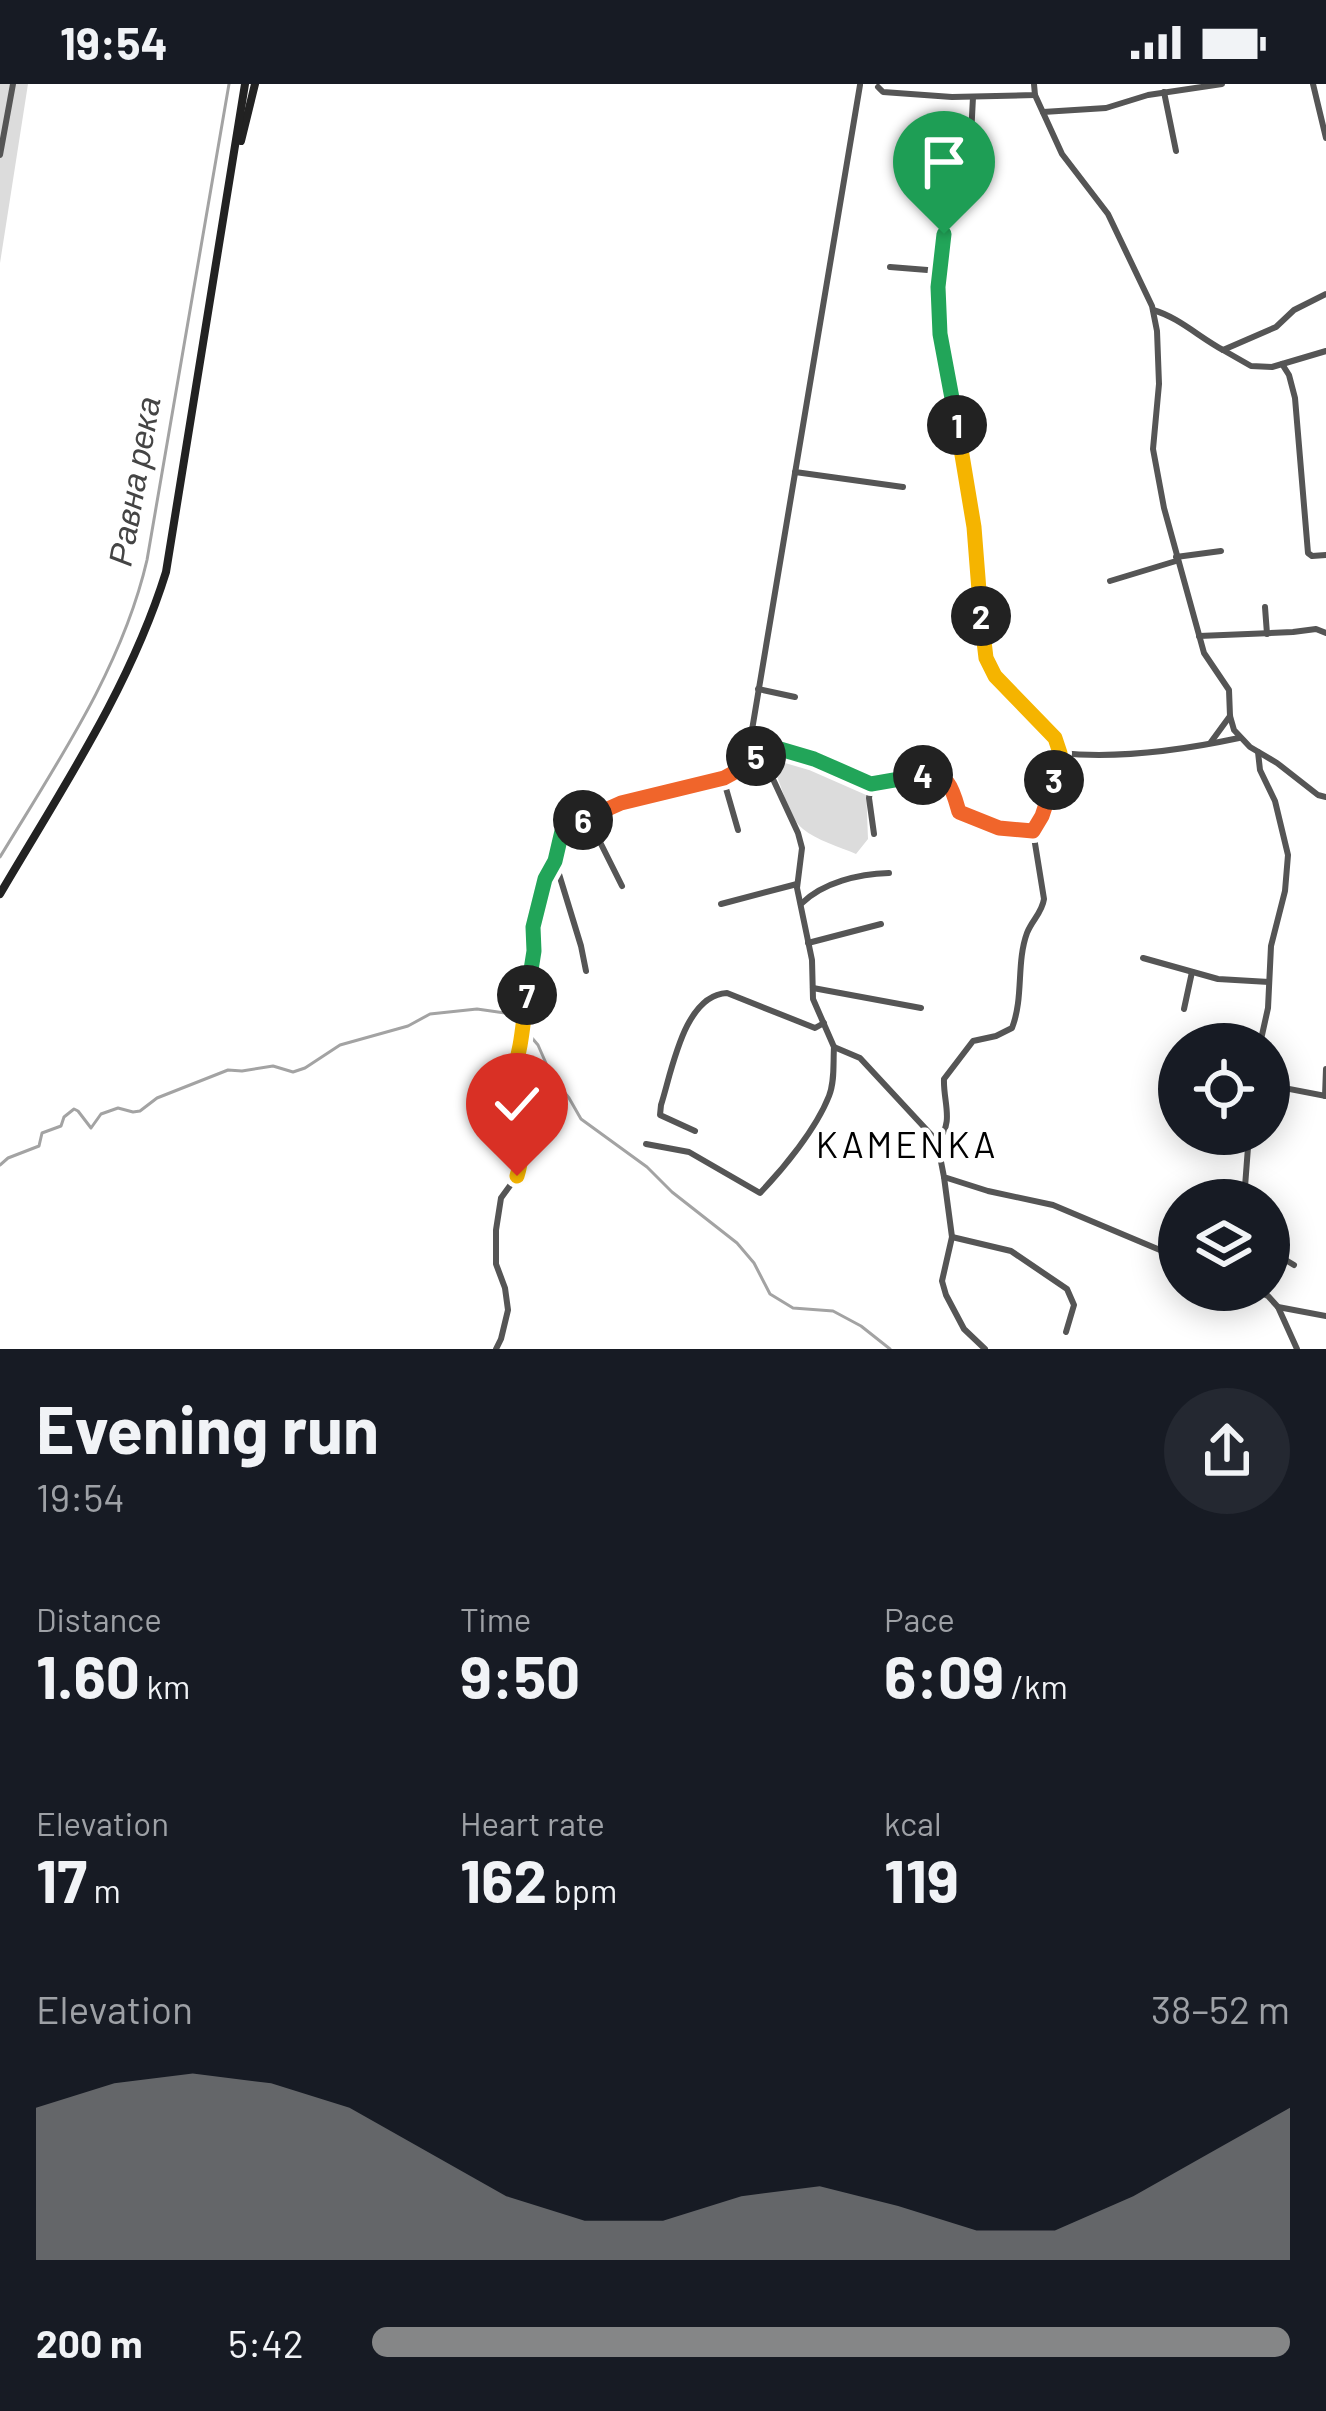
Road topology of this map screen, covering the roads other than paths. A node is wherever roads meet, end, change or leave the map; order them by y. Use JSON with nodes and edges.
{"nodes":[{"id":1,"x":13,"y":84,"type":"edge"},
{"id":2,"x":245,"y":84,"type":"edge"},
{"id":3,"x":255,"y":84,"type":"edge"},
{"id":4,"x":856,"y":84,"type":"edge"},
{"id":5,"x":1034,"y":84,"type":"edge"},
{"id":6,"x":1222,"y":84,"type":"edge"},
{"id":7,"x":1313,"y":84,"type":"edge"},
{"id":8,"x":878,"y":86,"type":"edge"},
{"id":9,"x":1164,"y":92,"type":"junction"},
{"id":10,"x":1035,"y":95,"type":"junction"},
{"id":11,"x":973,"y":97,"type":"junction"},
{"id":12,"x":1043,"y":112,"type":"junction"},
{"id":13,"x":1326,"y":138,"type":"edge"},
{"id":14,"x":1176,"y":151,"type":"dead end"},
{"id":15,"x":0,"y":154,"type":"edge"},
{"id":16,"x":230,"y":189,"type":"junction"},
{"id":17,"x":890,"y":267,"type":"dead end"},
{"id":18,"x":940,"y":271,"type":"junction"},
{"id":19,"x":1326,"y":294,"type":"edge"},
{"id":20,"x":1153,"y":310,"type":"junction"},
{"id":21,"x":1223,"y":350,"type":"junction"},
{"id":22,"x":1326,"y":351,"type":"edge"},
{"id":23,"x":1282,"y":364,"type":"junction"},
{"id":24,"x":795,"y":472,"type":"junction"},
{"id":25,"x":903,"y":487,"type":"dead end"},
{"id":26,"x":1221,"y":551,"type":"dead end"},
{"id":27,"x":1326,"y":555,"type":"edge"},
{"id":28,"x":1176,"y":559,"type":"junction"},
{"id":29,"x":1110,"y":581,"type":"dead end"},
{"id":30,"x":1265,"y":607,"type":"dead end"},
{"id":31,"x":1326,"y":633,"type":"edge"},
{"id":32,"x":1267,"y":634,"type":"junction"},
{"id":33,"x":1199,"y":636,"type":"junction"},
{"id":34,"x":758,"y":689,"type":"junction"},
{"id":35,"x":795,"y":697,"type":"dead end"},
{"id":36,"x":1230,"y":716,"type":"junction"},
{"id":37,"x":1239,"y":738,"type":"junction"},
{"id":38,"x":1209,"y":744,"type":"junction"},
{"id":39,"x":751,"y":745,"type":"junction"},
{"id":40,"x":1258,"y":752,"type":"junction"},
{"id":41,"x":1060,"y":753,"type":"junction"},
{"id":42,"x":759,"y":759,"type":"junction"},
{"id":43,"x":723,"y":778,"type":"junction"},
{"id":44,"x":871,"y":784,"type":"junction"},
{"id":45,"x":1326,"y":797,"type":"edge"},
{"id":46,"x":588,"y":818,"type":"junction"},
{"id":47,"x":738,"y":830,"type":"dead end"},
{"id":48,"x":1033,"y":831,"type":"junction"},
{"id":49,"x":874,"y":834,"type":"dead end"},
{"id":50,"x":555,"y":861,"type":"junction"},
{"id":51,"x":889,"y":873,"type":"dead end"},
{"id":52,"x":797,"y":884,"type":"junction"},
{"id":53,"x":622,"y":886,"type":"dead end"},
{"id":54,"x":0,"y":895,"type":"edge"},
{"id":55,"x":721,"y":904,"type":"dead end"},
{"id":56,"x":800,"y":907,"type":"junction"},
{"id":57,"x":880,"y":925,"type":"dead end"},
{"id":58,"x":808,"y":943,"type":"junction"},
{"id":59,"x":1143,"y":958,"type":"dead end"},
{"id":60,"x":586,"y":971,"type":"dead end"},
{"id":61,"x":1192,"y":971,"type":"junction"},
{"id":62,"x":1269,"y":982,"type":"junction"},
{"id":63,"x":813,"y":988,"type":"junction"},
{"id":64,"x":921,"y":1008,"type":"dead end"},
{"id":65,"x":1184,"y":1010,"type":"dead end"},
{"id":66,"x":824,"y":1023,"type":"junction"},
{"id":67,"x":1265,"y":1023,"type":"edge"},
{"id":68,"x":834,"y":1047,"type":"junction"},
{"id":69,"x":1326,"y":1069,"type":"edge"},
{"id":70,"x":1290,"y":1089,"type":"edge"},
{"id":71,"x":1326,"y":1096,"type":"edge"},
{"id":72,"x":695,"y":1131,"type":"dead end"},
{"id":73,"x":937,"y":1141,"type":"junction"},
{"id":74,"x":646,"y":1144,"type":"dead end"},
{"id":75,"x":944,"y":1177,"type":"junction"},
{"id":76,"x":952,"y":1238,"type":"junction"},
{"id":77,"x":1158,"y":1249,"type":"edge"},
{"id":78,"x":1290,"y":1263,"type":"edge"},
{"id":79,"x":1294,"y":1265,"type":"dead end"},
{"id":80,"x":1290,"y":1309,"type":"edge"},
{"id":81,"x":1280,"y":1311,"type":"edge"},
{"id":82,"x":1326,"y":1316,"type":"edge"},
{"id":83,"x":1066,"y":1332,"type":"dead end"},
{"id":84,"x":496,"y":1349,"type":"edge"},
{"id":85,"x":985,"y":1349,"type":"edge"},
{"id":86,"x":1297,"y":1349,"type":"edge"}],
"edges":[{"from":1,"to":15,"type":"street"},
{"from":2,"to":16,"type":"main road"},
{"from":3,"to":16,"type":"main road"},
{"from":4,"to":8,"type":"street"},
{"from":4,"to":24,"type":"street"},
{"from":5,"to":10,"type":"street"},
{"from":6,"to":9,"type":"street"},
{"from":7,"to":13,"type":"street"},
{"from":8,"to":11,"type":"street"},
{"from":9,"to":12,"type":"street"},
{"from":9,"to":14,"type":"street"},
{"from":10,"to":11,"type":"street"},
{"from":10,"to":12,"type":"street"},
{"from":11,"to":18,"type":"street"},
{"from":12,"to":20,"type":"street"},
{"from":16,"to":54,"type":"main road"},
{"from":17,"to":18,"type":"street"},
{"from":18,"to":41,"type":"street"},
{"from":19,"to":21,"type":"street"},
{"from":20,"to":21,"type":"street"},
{"from":20,"to":28,"type":"street"},
{"from":21,"to":23,"type":"street"},
{"from":22,"to":23,"type":"street"},
{"from":23,"to":27,"type":"street"},
{"from":24,"to":25,"type":"street"},
{"from":24,"to":34,"type":"street"},
{"from":26,"to":28,"type":"street"},
{"from":28,"to":29,"type":"street"},
{"from":28,"to":33,"type":"street"},
{"from":30,"to":32,"type":"street"},
{"from":31,"to":32,"type":"street"},
{"from":32,"to":33,"type":"street"},
{"from":33,"to":36,"type":"street"},
{"from":34,"to":35,"type":"street"},
{"from":34,"to":39,"type":"street"},
{"from":36,"to":37,"type":"street"},
{"from":36,"to":38,"type":"street"},
{"from":37,"to":38,"type":"street"},
{"from":37,"to":40,"type":"street"},
{"from":38,"to":41,"type":"street"},
{"from":39,"to":42,"type":"street"},
{"from":39,"to":44,"type":"street"},
{"from":40,"to":45,"type":"street"},
{"from":40,"to":62,"type":"street"},
{"from":41,"to":48,"type":"street"},
{"from":42,"to":43,"type":"street"},
{"from":42,"to":52,"type":"street"},
{"from":43,"to":46,"type":"street"},
{"from":43,"to":47,"type":"street"},
{"from":44,"to":48,"type":"street"},
{"from":44,"to":49,"type":"street"},
{"from":46,"to":50,"type":"street"},
{"from":46,"to":53,"type":"street"},
{"from":48,"to":73,"type":"street"},
{"from":50,"to":60,"type":"street"},
{"from":50,"to":84,"type":"street"},
{"from":51,"to":56,"type":"street"},
{"from":52,"to":55,"type":"street"},
{"from":52,"to":56,"type":"street"},
{"from":56,"to":58,"type":"street"},
{"from":57,"to":58,"type":"street"},
{"from":58,"to":63,"type":"street"},
{"from":59,"to":61,"type":"street"},
{"from":61,"to":62,"type":"street"},
{"from":61,"to":65,"type":"street"},
{"from":62,"to":67,"type":"street"},
{"from":63,"to":64,"type":"street"},
{"from":63,"to":66,"type":"street"},
{"from":66,"to":68,"type":"street"},
{"from":66,"to":72,"type":"street"},
{"from":68,"to":73,"type":"street"},
{"from":68,"to":74,"type":"street"},
{"from":69,"to":71,"type":"street"},
{"from":70,"to":71,"type":"street"},
{"from":73,"to":75,"type":"street"},
{"from":75,"to":76,"type":"street"},
{"from":75,"to":77,"type":"street"},
{"from":76,"to":83,"type":"street"},
{"from":76,"to":85,"type":"street"},
{"from":78,"to":79,"type":"street"},
{"from":80,"to":82,"type":"street"},
{"from":81,"to":86,"type":"street"}]}
